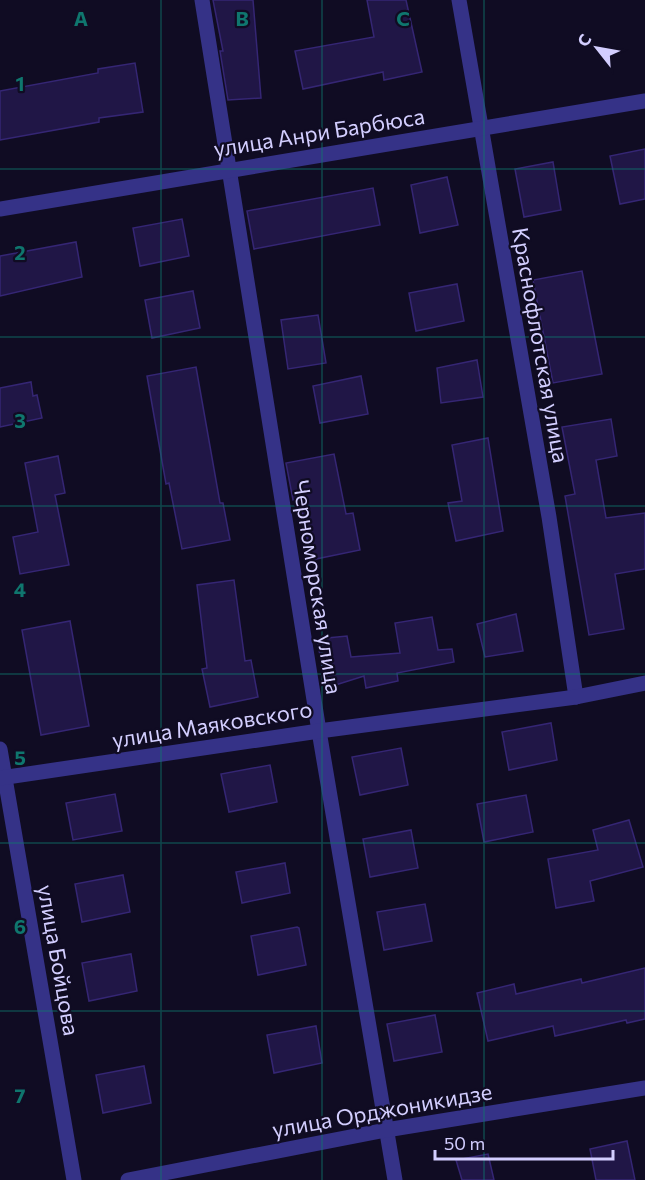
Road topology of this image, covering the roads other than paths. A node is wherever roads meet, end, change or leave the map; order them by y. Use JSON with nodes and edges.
{"nodes":[{"id":1,"x":202,"y":0,"type":"edge"},
{"id":2,"x":459,"y":0,"type":"edge"},
{"id":3,"x":645,"y":100,"type":"edge"},
{"id":4,"x":480,"y":128,"type":"junction"},
{"id":5,"x":229,"y":170,"type":"junction"},
{"id":6,"x":0,"y":209,"type":"edge"},
{"id":7,"x":645,"y":683,"type":"edge"},
{"id":8,"x":576,"y":697,"type":"junction"},
{"id":9,"x":319,"y":731,"type":"junction"},
{"id":10,"x":0,"y":748,"type":"edge"},
{"id":11,"x":3,"y":778,"type":"edge"},
{"id":12,"x":645,"y":1089,"type":"edge"},
{"id":13,"x":386,"y":1130,"type":"junction"},
{"id":14,"x":74,"y":1180,"type":"edge"},
{"id":15,"x":128,"y":1180,"type":"edge"},
{"id":16,"x":395,"y":1180,"type":"edge"}],
"edges":[{"from":1,"to":5,"type":"street","name":"Черноморская улица"},
{"from":2,"to":4,"type":"street","name":"Краснофлотская улица"},
{"from":3,"to":4,"type":"street","name":"улица Анри Барбюса"},
{"from":4,"to":5,"type":"street","name":"улица Анри Барбюса"},
{"from":4,"to":8,"type":"street","name":"Краснофлотская улица"},
{"from":5,"to":6,"type":"street","name":"улица Анри Барбюса"},
{"from":5,"to":9,"type":"street","name":"Черноморская улица"},
{"from":7,"to":8,"type":"street","name":"улица Маяковского"},
{"from":8,"to":9,"type":"street","name":"улица Маяковского"},
{"from":9,"to":11,"type":"street","name":"улица Маяковского"},
{"from":9,"to":13,"type":"street","name":"Черноморская улица"},
{"from":10,"to":11,"type":"street","name":"улица Бойцова"},
{"from":11,"to":14,"type":"street","name":"улица Бойцова"},
{"from":12,"to":13,"type":"street","name":"улица Орджоникидзе"},
{"from":13,"to":15,"type":"street","name":"улица Орджоникидзе"},
{"from":13,"to":16,"type":"street","name":"Черноморская улица"}]}
